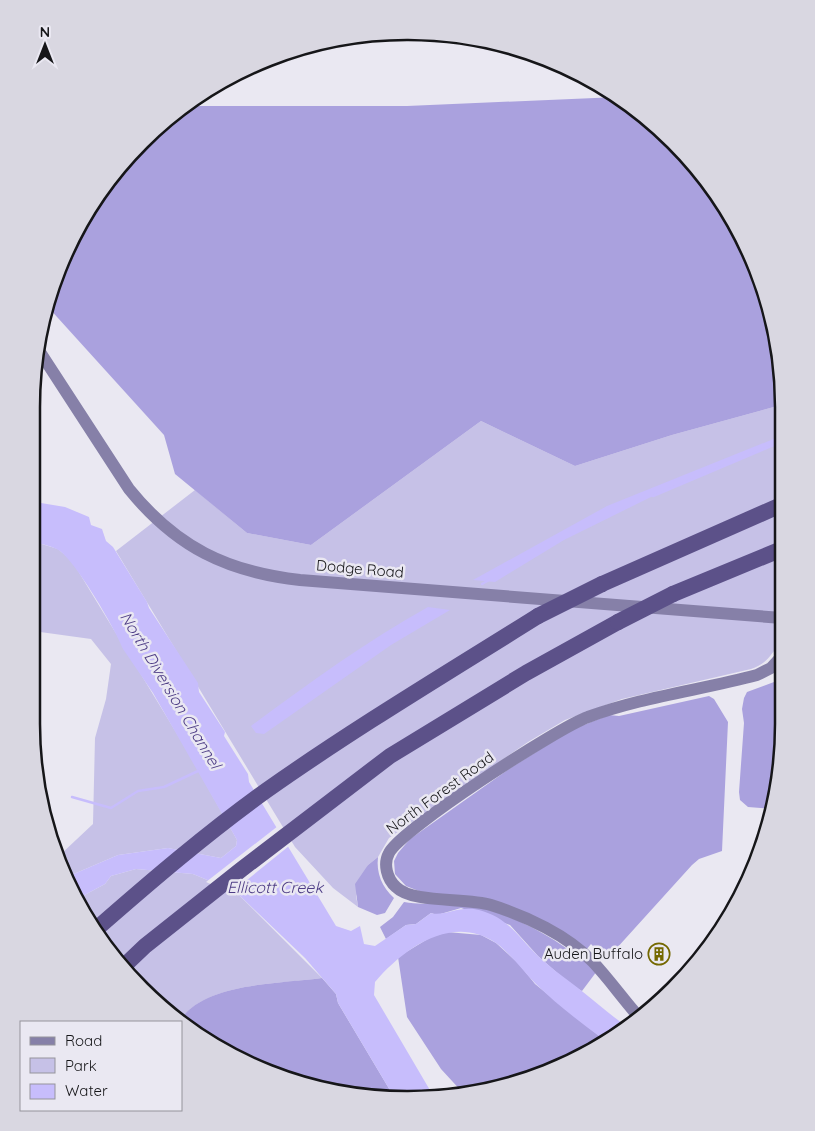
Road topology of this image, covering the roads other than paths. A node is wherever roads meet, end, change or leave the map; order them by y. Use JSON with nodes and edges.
{"nodes":[{"id":1,"x":43,"y":357,"type":"edge"},
{"id":2,"x":775,"y":508,"type":"edge"},
{"id":3,"x":775,"y":552,"type":"edge"},
{"id":4,"x":775,"y":617,"type":"edge"},
{"id":5,"x":775,"y":664,"type":"edge"},
{"id":6,"x":100,"y":925,"type":"edge"},
{"id":7,"x":172,"y":925,"type":"junction"},
{"id":8,"x":128,"y":962,"type":"edge"},
{"id":9,"x":134,"y":969,"type":"edge"},
{"id":10,"x":635,"y":1012,"type":"edge"}],
"edges":[{"from":1,"to":4,"type":"street","name":"Dodge Road"},
{"from":2,"to":6,"type":"highway","bridge":true},
{"from":3,"to":7,"type":"highway","bridge":true},
{"from":5,"to":10,"type":"street","name":"North Forest Road"},
{"from":7,"to":8,"type":"highway"},
{"from":7,"to":9,"type":"highway"}]}
